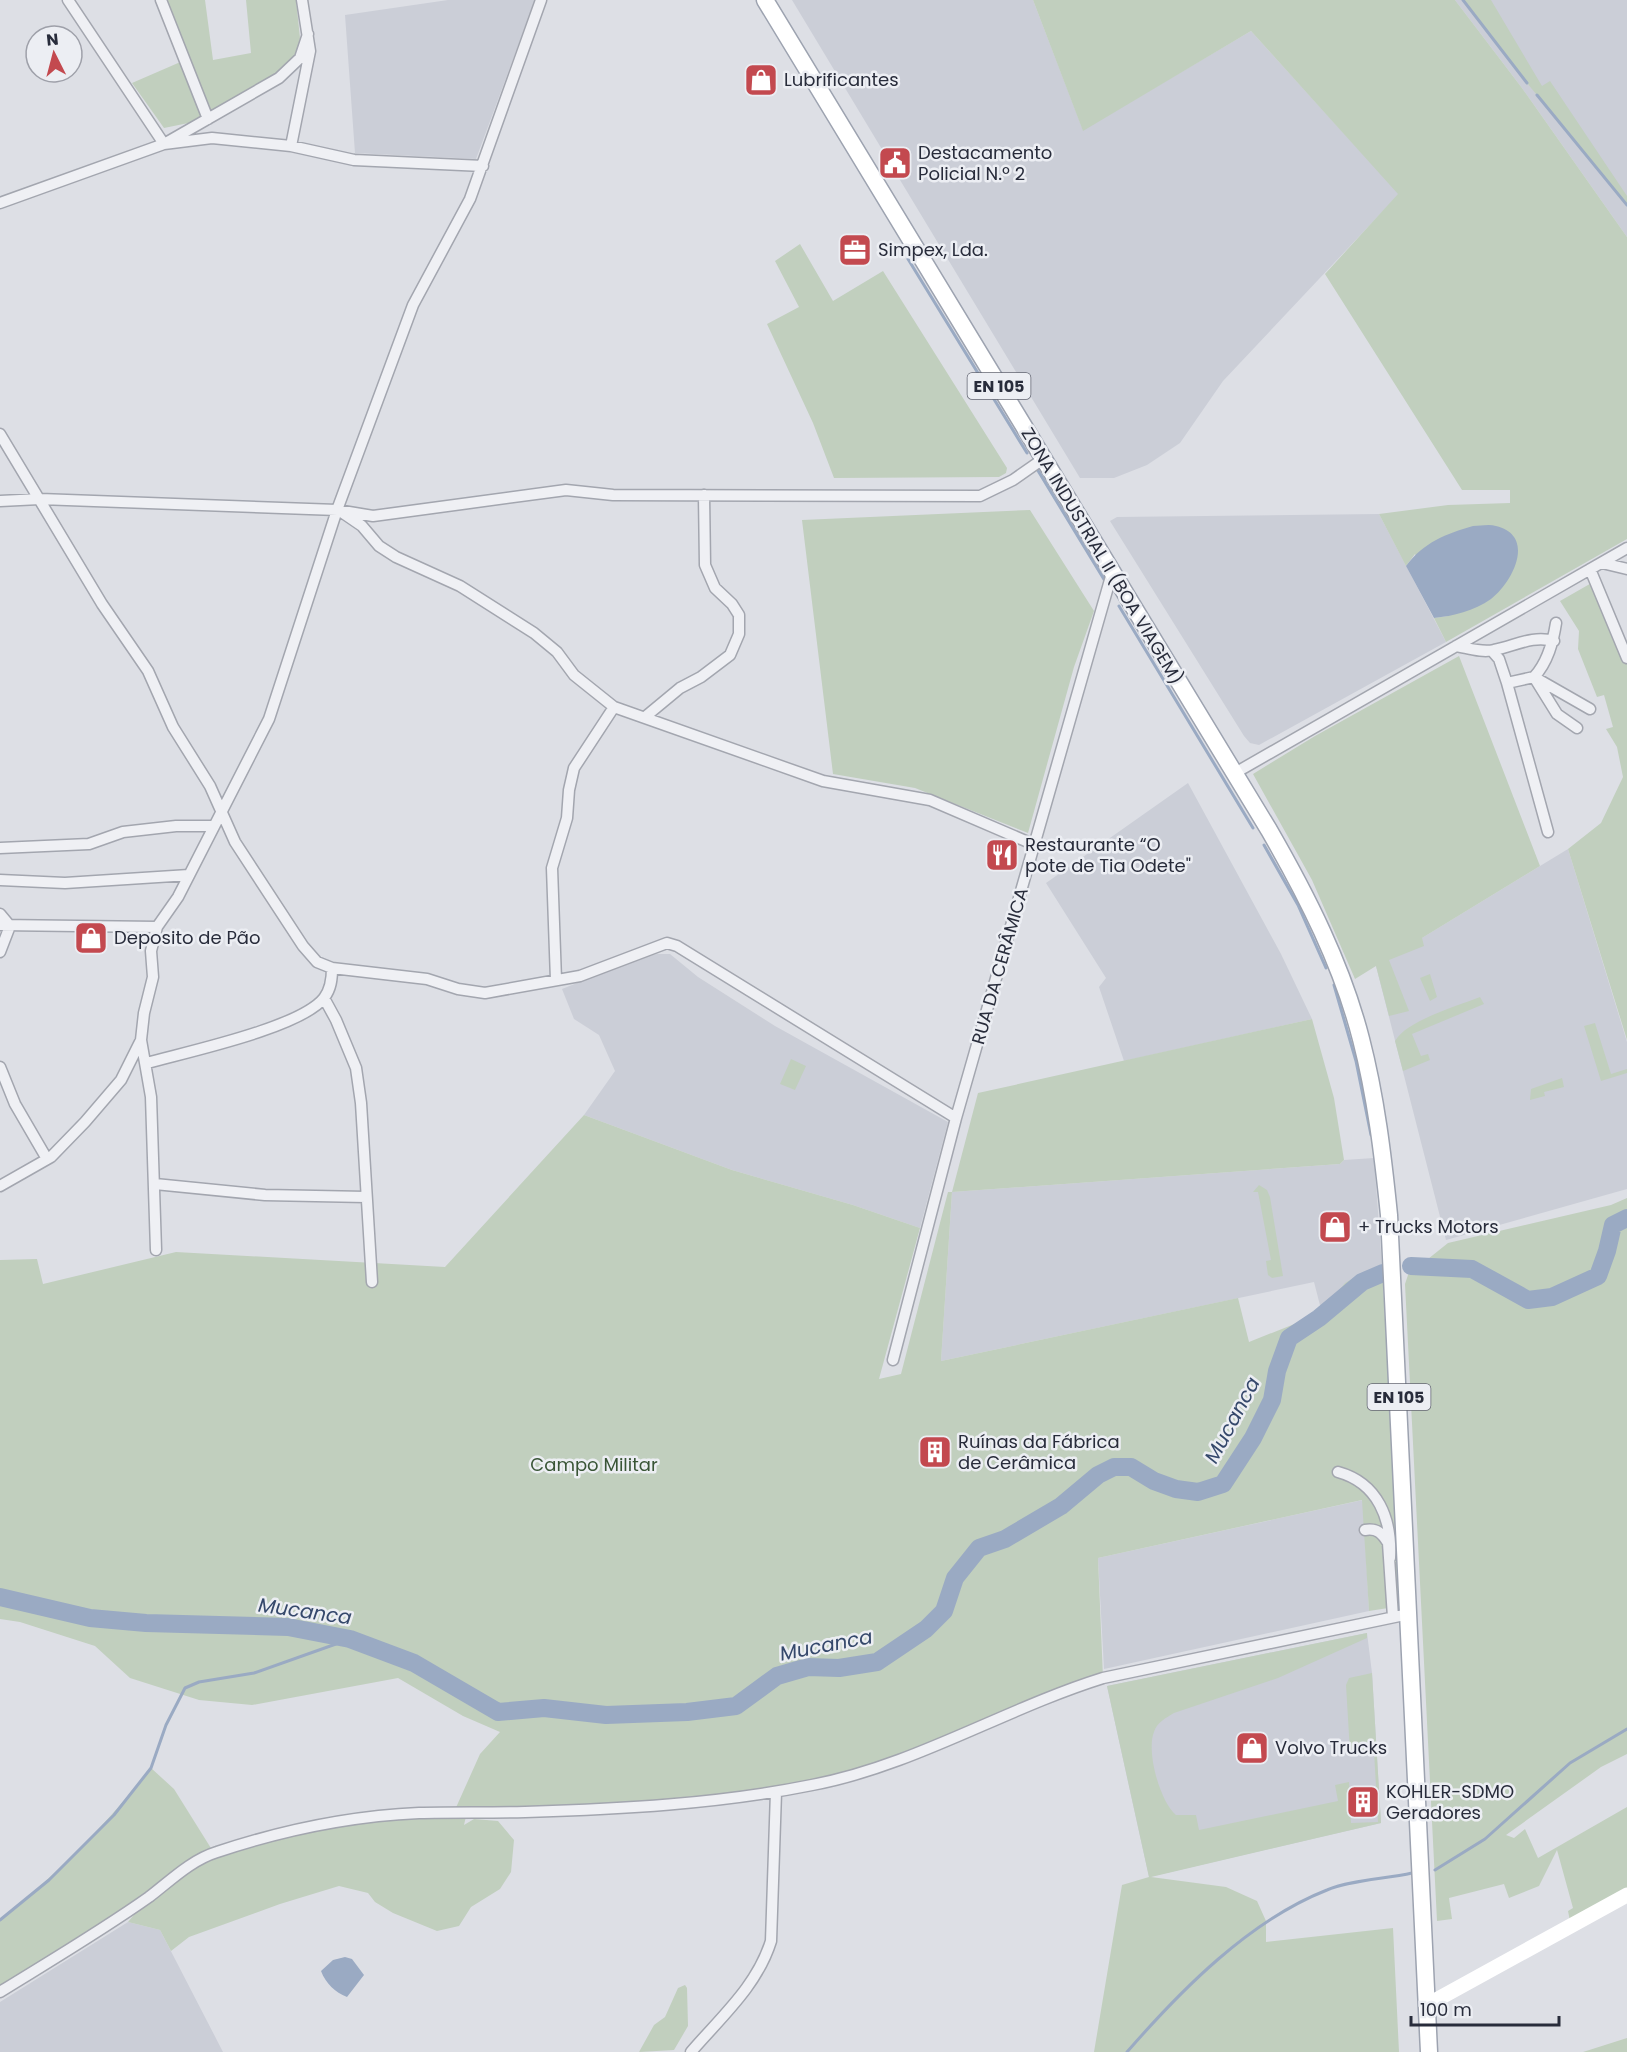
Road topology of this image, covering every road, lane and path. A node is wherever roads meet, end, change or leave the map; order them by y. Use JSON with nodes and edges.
{"nodes":[{"id":1,"x":68,"y":0,"type":"edge"},
{"id":2,"x":161,"y":0,"type":"edge"},
{"id":3,"x":302,"y":0,"type":"edge"},
{"id":4,"x":541,"y":0,"type":"edge"},
{"id":5,"x":765,"y":0,"type":"edge"},
{"id":6,"x":308,"y":34,"type":"junction"},
{"id":7,"x":208,"y":119,"type":"junction"},
{"id":8,"x":164,"y":144,"type":"junction"},
{"id":9,"x":291,"y":146,"type":"junction"},
{"id":10,"x":483,"y":166,"type":"junction"},
{"id":11,"x":0,"y":203,"type":"edge"},
{"id":12,"x":0,"y":434,"type":"edge"},
{"id":13,"x":1043,"y":459,"type":"junction"},
{"id":14,"x":704,"y":495,"type":"junction"},
{"id":15,"x":40,"y":499,"type":"junction"},
{"id":16,"x":0,"y":501,"type":"edge"},
{"id":17,"x":337,"y":510,"type":"junction"},
{"id":18,"x":1627,"y":548,"type":"edge"},
{"id":19,"x":1602,"y":563,"type":"junction"},
{"id":20,"x":1590,"y":569,"type":"junction"},
{"id":21,"x":1627,"y":569,"type":"edge"},
{"id":22,"x":1112,"y":573,"type":"junction"},
{"id":23,"x":1556,"y":623,"type":"dead end"},
{"id":24,"x":1554,"y":641,"type":"junction"},
{"id":25,"x":1456,"y":646,"type":"junction"},
{"id":26,"x":1492,"y":651,"type":"junction"},
{"id":27,"x":1627,"y":658,"type":"edge"},
{"id":28,"x":1534,"y":677,"type":"junction"},
{"id":29,"x":1507,"y":683,"type":"junction"},
{"id":30,"x":614,"y":707,"type":"junction"},
{"id":31,"x":1590,"y":709,"type":"dead end"},
{"id":32,"x":645,"y":717,"type":"junction"},
{"id":33,"x":1577,"y":728,"type":"dead end"},
{"id":34,"x":1234,"y":773,"type":"junction"},
{"id":35,"x":222,"y":813,"type":"junction"},
{"id":36,"x":214,"y":826,"type":"junction"},
{"id":37,"x":1548,"y":832,"type":"dead end"},
{"id":38,"x":1035,"y":845,"type":"junction"},
{"id":39,"x":0,"y":848,"type":"edge"},
{"id":40,"x":189,"y":875,"type":"junction"},
{"id":41,"x":0,"y":880,"type":"edge"},
{"id":42,"x":0,"y":914,"type":"edge"},
{"id":43,"x":5,"y":925,"type":"edge"},
{"id":44,"x":157,"y":927,"type":"junction"},
{"id":45,"x":0,"y":952,"type":"edge"},
{"id":46,"x":332,"y":968,"type":"junction"},
{"id":47,"x":556,"y":980,"type":"junction"},
{"id":48,"x":324,"y":999,"type":"junction"},
{"id":49,"x":141,"y":1040,"type":"junction"},
{"id":50,"x":147,"y":1063,"type":"junction"},
{"id":51,"x":0,"y":1067,"type":"edge"},
{"id":52,"x":956,"y":1118,"type":"junction"},
{"id":53,"x":47,"y":1159,"type":"junction"},
{"id":54,"x":155,"y":1184,"type":"junction"},
{"id":55,"x":0,"y":1186,"type":"edge"},
{"id":56,"x":366,"y":1197,"type":"junction"},
{"id":57,"x":156,"y":1250,"type":"dead end"},
{"id":58,"x":372,"y":1282,"type":"dead end"},
{"id":59,"x":893,"y":1360,"type":"dead end"},
{"id":60,"x":1338,"y":1472,"type":"dead end"},
{"id":61,"x":1365,"y":1530,"type":"dead end"},
{"id":62,"x":1390,"y":1558,"type":"junction"},
{"id":63,"x":1401,"y":1615,"type":"junction"},
{"id":64,"x":776,"y":1792,"type":"junction"},
{"id":65,"x":1627,"y":1895,"type":"edge"},
{"id":66,"x":0,"y":1992,"type":"edge"},
{"id":67,"x":1427,"y":2005,"type":"junction"},
{"id":68,"x":691,"y":2052,"type":"edge"},
{"id":69,"x":1429,"y":2052,"type":"edge"}],
"edges":[{"from":1,"to":8,"type":"street"},
{"from":2,"to":7,"type":"street"},
{"from":3,"to":6,"type":"street"},
{"from":4,"to":10,"type":"street"},
{"from":5,"to":13,"type":"main road","name":"ZONA INDUSTRIAL II (BOA VIAGEM)","number":"EN 105"},
{"from":6,"to":7,"type":"street"},
{"from":6,"to":9,"type":"street"},
{"from":7,"to":8,"type":"street"},
{"from":8,"to":9,"type":"street"},
{"from":8,"to":11,"type":"street"},
{"from":9,"to":10,"type":"street"},
{"from":10,"to":17,"type":"street"},
{"from":12,"to":15,"type":"street"},
{"from":13,"to":14,"type":"street"},
{"from":13,"to":22,"type":"main road","name":"ZONA INDUSTRIAL II (BOA VIAGEM)","number":"EN 105"},
{"from":14,"to":17,"type":"street"},
{"from":14,"to":32,"type":"street"},
{"from":15,"to":16,"type":"street"},
{"from":15,"to":17,"type":"street"},
{"from":15,"to":35,"type":"street"},
{"from":17,"to":30,"type":"street"},
{"from":17,"to":35,"type":"street"},
{"from":18,"to":19,"type":"street"},
{"from":19,"to":20,"type":"street"},
{"from":19,"to":21,"type":"street"},
{"from":20,"to":25,"type":"street"},
{"from":20,"to":27,"type":"street"},
{"from":22,"to":34,"type":"main road","name":"ZONA INDUSTRIAL II (BOA VIAGEM)","number":"EN 105"},
{"from":22,"to":38,"type":"street","name":"RUA DA CERÂMICA"},
{"from":23,"to":24,"type":"street"},
{"from":24,"to":26,"type":"street"},
{"from":24,"to":28,"type":"street"},
{"from":25,"to":26,"type":"street"},
{"from":25,"to":34,"type":"street"},
{"from":26,"to":29,"type":"street"},
{"from":28,"to":29,"type":"street"},
{"from":28,"to":31,"type":"street"},
{"from":28,"to":33,"type":"street"},
{"from":29,"to":37,"type":"street"},
{"from":30,"to":32,"type":"street"},
{"from":30,"to":47,"type":"street"},
{"from":32,"to":38,"type":"street"},
{"from":34,"to":63,"type":"main road","number":"EN 105"},
{"from":35,"to":36,"type":"street"},
{"from":35,"to":46,"type":"street"},
{"from":36,"to":39,"type":"street"},
{"from":36,"to":40,"type":"street"},
{"from":38,"to":52,"type":"street","name":"RUA DA CERÂMICA"},
{"from":40,"to":41,"type":"street"},
{"from":40,"to":44,"type":"street"},
{"from":42,"to":43,"type":"street"},
{"from":43,"to":44,"type":"street"},
{"from":43,"to":45,"type":"street"},
{"from":44,"to":49,"type":"street"},
{"from":46,"to":47,"type":"street"},
{"from":46,"to":48,"type":"street"},
{"from":47,"to":52,"type":"street"},
{"from":48,"to":50,"type":"street"},
{"from":48,"to":56,"type":"street"},
{"from":49,"to":50,"type":"street"},
{"from":49,"to":53,"type":"street"},
{"from":50,"to":54,"type":"street"},
{"from":51,"to":53,"type":"street"},
{"from":52,"to":59,"type":"street","name":"RUA DA CERÂMICA"},
{"from":53,"to":55,"type":"street"},
{"from":54,"to":56,"type":"street"},
{"from":54,"to":57,"type":"street"},
{"from":56,"to":58,"type":"street"},
{"from":60,"to":62,"type":"street"},
{"from":61,"to":62,"type":"street"},
{"from":62,"to":63,"type":"street"},
{"from":63,"to":64,"type":"street"},
{"from":63,"to":67,"type":"main road","number":"EN 105"},
{"from":64,"to":66,"type":"street"},
{"from":64,"to":68,"type":"street"},
{"from":65,"to":67,"type":"street"},
{"from":67,"to":69,"type":"main road","number":"EN 105"}]}
